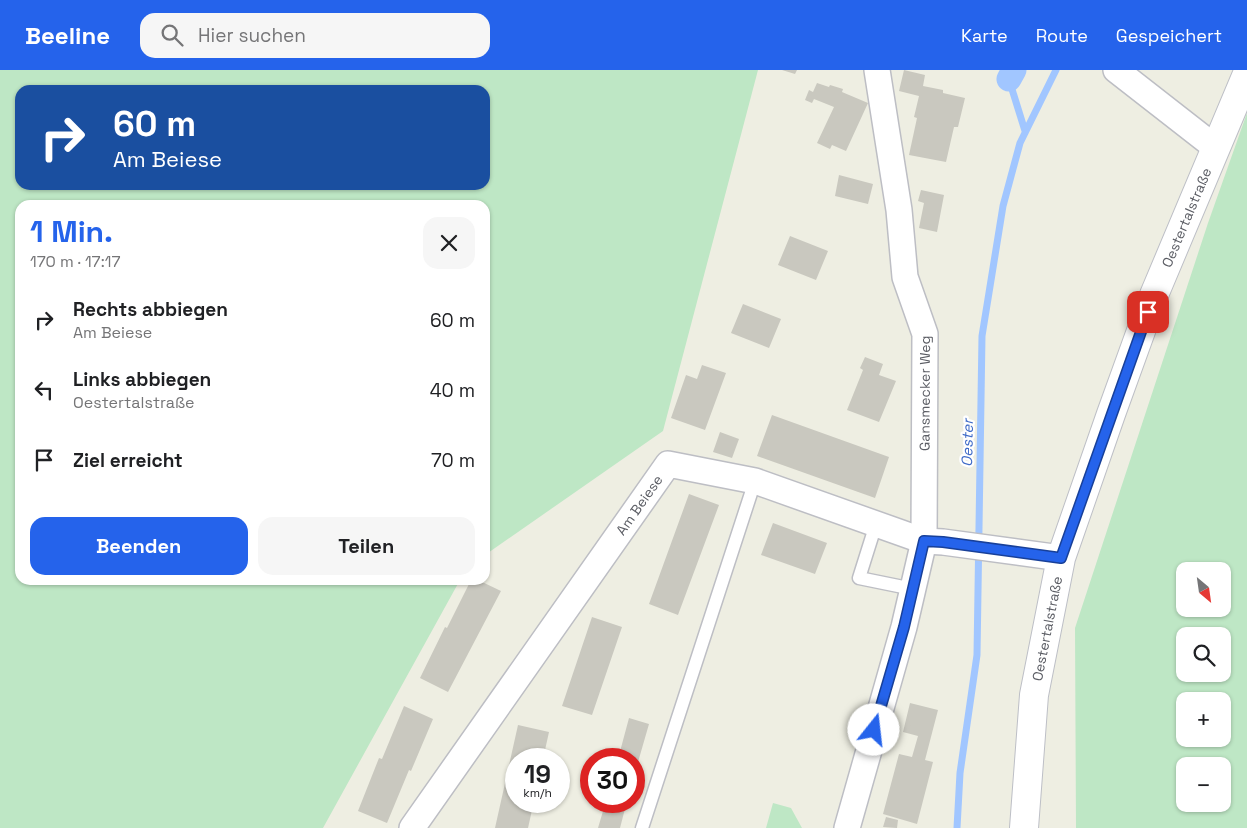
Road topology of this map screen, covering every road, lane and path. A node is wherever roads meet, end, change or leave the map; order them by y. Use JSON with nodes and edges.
{"nodes":[{"id":1,"x":877,"y":70,"type":"edge"},
{"id":2,"x":1116,"y":70,"type":"edge"},
{"id":3,"x":1247,"y":74,"type":"edge"},
{"id":4,"x":1216,"y":148,"type":"junction"},
{"id":5,"x":755,"y":482,"type":"junction"},
{"id":6,"x":876,"y":524,"type":"junction"},
{"id":7,"x":933,"y":542,"type":"junction"},
{"id":8,"x":1061,"y":558,"type":"junction"},
{"id":9,"x":913,"y":589,"type":"junction"},
{"id":10,"x":412,"y":828,"type":"edge"},
{"id":11,"x":642,"y":828,"type":"edge"},
{"id":12,"x":847,"y":828,"type":"edge"},
{"id":13,"x":1024,"y":828,"type":"edge"}],
"edges":[{"from":1,"to":7,"type":"street","name":"Gansmecker Weg"},
{"from":2,"to":4,"type":"street"},
{"from":3,"to":4,"type":"main road","name":"Oestertalstraße"},
{"from":4,"to":8,"type":"main road","name":"Oestertalstraße"},
{"from":5,"to":6,"type":"street","name":"Am Beiese"},
{"from":5,"to":10,"type":"street","name":"Am Beiese"},
{"from":5,"to":11,"type":"lane"},
{"from":6,"to":7,"type":"street","name":"Am Beiese"},
{"from":6,"to":9,"type":"lane"},
{"from":7,"to":8,"type":"street","name":"Am Beiese"},
{"from":7,"to":9,"type":"street","name":"Gansmecker Weg"},
{"from":8,"to":13,"type":"main road","name":"Oestertalstraße"},
{"from":9,"to":12,"type":"street","name":"Gansmecker Weg"}]}
